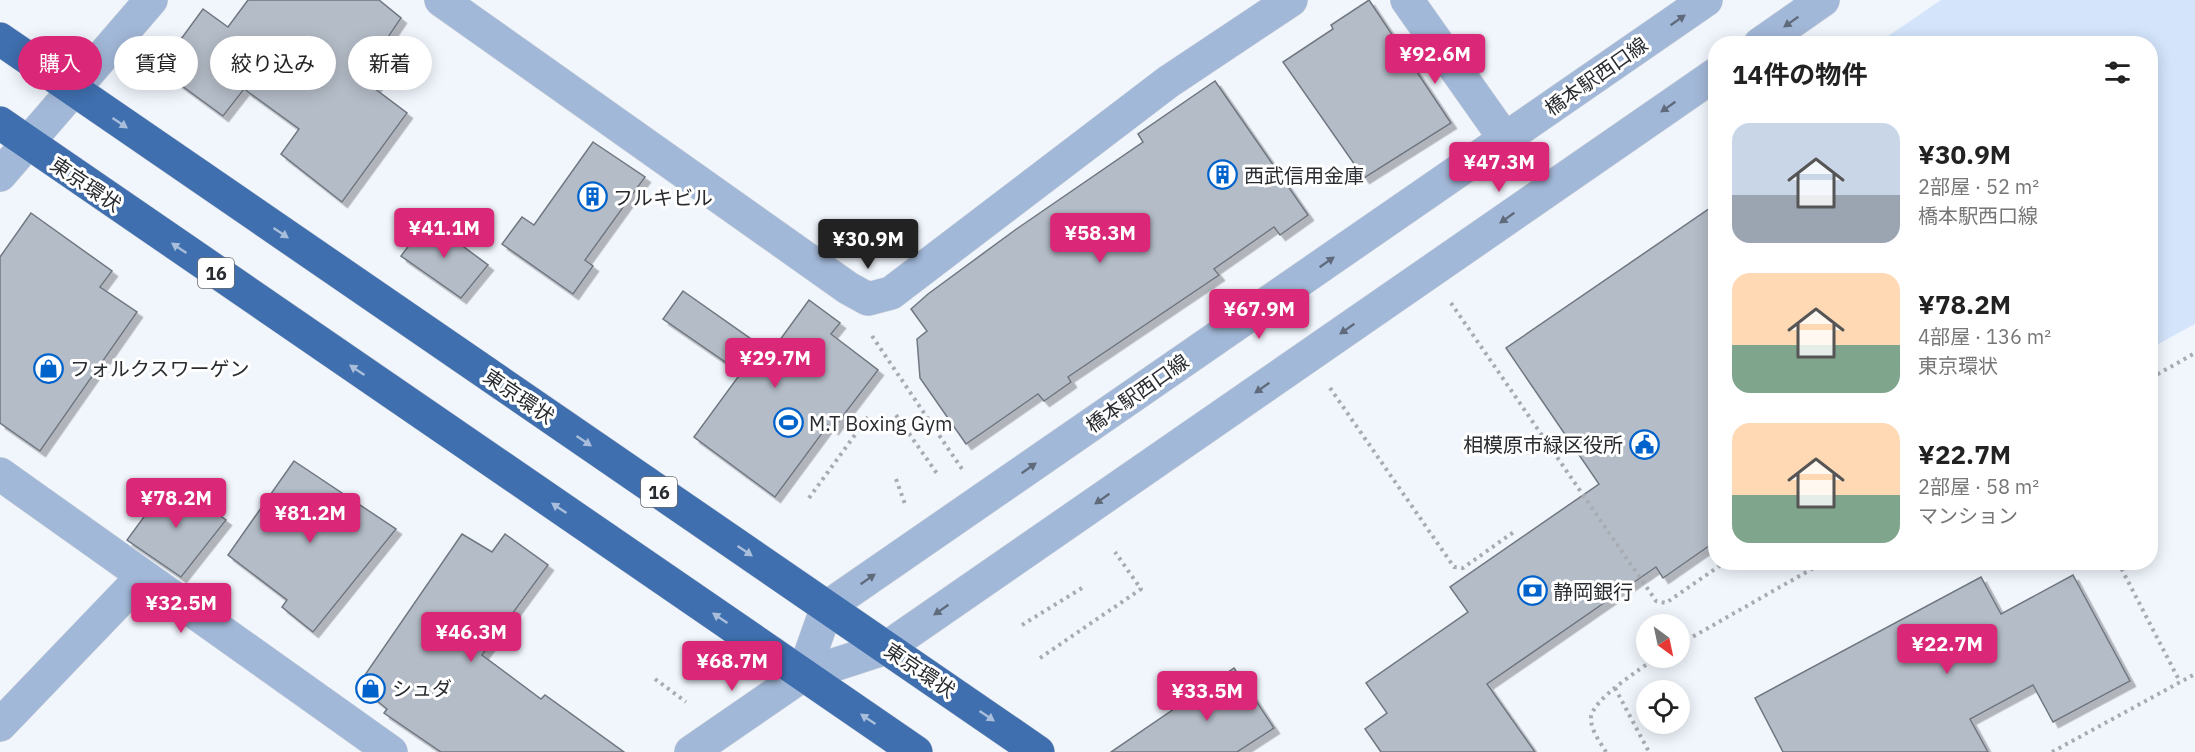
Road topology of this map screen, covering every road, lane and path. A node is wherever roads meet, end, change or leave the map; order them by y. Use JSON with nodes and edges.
{"nodes":[{"id":1,"x":151,"y":0,"type":"edge"},
{"id":2,"x":441,"y":0,"type":"edge"},
{"id":3,"x":1291,"y":0,"type":"edge"},
{"id":4,"x":1407,"y":0,"type":"edge"},
{"id":5,"x":1706,"y":0,"type":"edge"},
{"id":6,"x":1822,"y":0,"type":"edge"},
{"id":7,"x":1771,"y":36,"type":"edge"},
{"id":8,"x":0,"y":39,"type":"edge"},
{"id":9,"x":18,"y":52,"type":"edge"},
{"id":10,"x":102,"y":56,"type":"edge"},
{"id":11,"x":1708,"y":80,"type":"edge"},
{"id":12,"x":72,"y":90,"type":"joint"},
{"id":13,"x":0,"y":123,"type":"edge"},
{"id":14,"x":1505,"y":139,"type":"junction"},
{"id":15,"x":26,"y":143,"type":"junction"},
{"id":16,"x":0,"y":175,"type":"edge"},
{"id":17,"x":1451,"y":303,"type":"dead end"},
{"id":18,"x":870,"y":334,"type":"dead end"},
{"id":19,"x":2195,"y":353,"type":"edge"},
{"id":20,"x":2158,"y":374,"type":"edge"},
{"id":21,"x":1329,"y":387,"type":"dead end"},
{"id":22,"x":896,"y":415,"type":"dead end"},
{"id":23,"x":868,"y":417,"type":"dead end"},
{"id":24,"x":964,"y":472,"type":"dead end"},
{"id":25,"x":0,"y":474,"type":"edge"},
{"id":26,"x":938,"y":475,"type":"dead end"},
{"id":27,"x":896,"y":479,"type":"dead end"},
{"id":28,"x":809,"y":498,"type":"dead end"},
{"id":29,"x":907,"y":511,"type":"dead end"},
{"id":30,"x":1515,"y":531,"type":"dead end"},
{"id":31,"x":1115,"y":552,"type":"dead end"},
{"id":32,"x":1713,"y":570,"type":"edge"},
{"id":33,"x":1810,"y":570,"type":"edge"},
{"id":34,"x":2122,"y":570,"type":"edge"},
{"id":35,"x":143,"y":576,"type":"junction"},
{"id":36,"x":1082,"y":588,"type":"dead end"},
{"id":37,"x":827,"y":607,"type":"junction"},
{"id":38,"x":1022,"y":625,"type":"dead end"},
{"id":39,"x":1690,"y":638,"type":"edge"},
{"id":40,"x":886,"y":648,"type":"junction"},
{"id":41,"x":1040,"y":658,"type":"dead end"},
{"id":42,"x":1642,"y":668,"type":"edge"},
{"id":43,"x":2195,"y":674,"type":"edge"},
{"id":44,"x":803,"y":675,"type":"junction"},
{"id":45,"x":655,"y":679,"type":"dead end"},
{"id":46,"x":2180,"y":682,"type":"junction"},
{"id":47,"x":1615,"y":688,"type":"junction"},
{"id":48,"x":686,"y":702,"type":"dead end"},
{"id":49,"x":0,"y":725,"type":"edge"},
{"id":50,"x":391,"y":752,"type":"edge"},
{"id":51,"x":691,"y":752,"type":"edge"},
{"id":52,"x":916,"y":752,"type":"edge"},
{"id":53,"x":1038,"y":752,"type":"edge"},
{"id":54,"x":1606,"y":752,"type":"edge"},
{"id":55,"x":1649,"y":752,"type":"edge"},
{"id":56,"x":2052,"y":752,"type":"edge"}],
"edges":[{"from":1,"to":10,"type":"street"},
{"from":2,"to":3,"type":"street"},
{"from":4,"to":14,"type":"street"},
{"from":14,"to":5,"type":"street","name":"橋本駅西口線","one_way":true},
{"from":6,"to":7,"type":"street","one_way":true},
{"from":8,"to":9,"type":"highway","name":"東京環状","number":"16"},
{"from":11,"to":40,"type":"street","one_way":true},
{"from":12,"to":15,"type":"street"},
{"from":12,"to":37,"type":"highway","name":"東京環状","number":"16","one_way":true},
{"from":13,"to":15,"type":"highway","name":"東京環状","number":"16"},
{"from":37,"to":14,"type":"street","name":"橋本駅西口線","one_way":true},
{"from":15,"to":16,"type":"street"},
{"from":44,"to":15,"type":"highway","name":"東京環状","number":"16","one_way":true},
{"from":17,"to":32,"type":"path"},
{"from":18,"to":24,"type":"path"},
{"from":19,"to":20,"type":"path"},
{"from":21,"to":30,"type":"path"},
{"from":22,"to":26,"type":"path"},
{"from":23,"to":28,"type":"path"},
{"from":25,"to":35,"type":"street"},
{"from":27,"to":29,"type":"path"},
{"from":31,"to":41,"type":"path"},
{"from":33,"to":39,"type":"path"},
{"from":34,"to":46,"type":"path"},
{"from":35,"to":49,"type":"street"},
{"from":35,"to":50,"type":"street"},
{"from":36,"to":38,"type":"path"},
{"from":37,"to":40,"type":"highway","name":"東京環状","number":"16"},
{"from":37,"to":44,"type":"street"},
{"from":40,"to":44,"type":"street"},
{"from":40,"to":53,"type":"highway","name":"東京環状","number":"16","one_way":true},
{"from":42,"to":47,"type":"path"},
{"from":43,"to":46,"type":"path"},
{"from":44,"to":51,"type":"street"},
{"from":52,"to":44,"type":"highway","name":"東京環状","number":"16","one_way":true},
{"from":45,"to":48,"type":"path"},
{"from":46,"to":56,"type":"path"},
{"from":47,"to":54,"type":"path"},
{"from":47,"to":55,"type":"path"}]}
